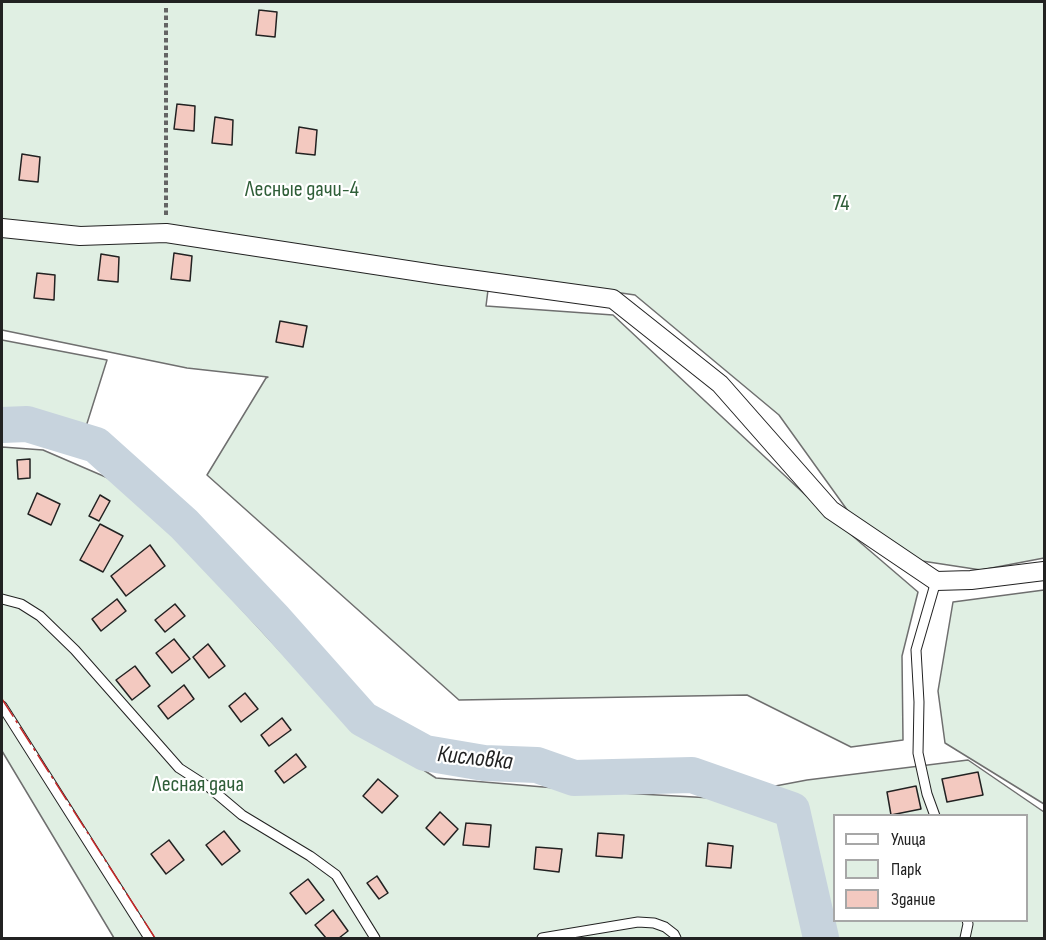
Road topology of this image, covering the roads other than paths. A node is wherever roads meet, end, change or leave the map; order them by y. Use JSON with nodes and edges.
{"nodes":[{"id":1,"x":2,"y":228,"type":"edge"},
{"id":2,"x":1044,"y":571,"type":"edge"},
{"id":3,"x":936,"y":580,"type":"junction"},
{"id":4,"x":2,"y":599,"type":"edge"},
{"id":5,"x":2,"y":706,"type":"edge"},
{"id":6,"x":934,"y":814,"type":"edge"},
{"id":7,"x":967,"y":922,"type":"edge"},
{"id":8,"x":149,"y":939,"type":"edge"},
{"id":9,"x":375,"y":939,"type":"edge"},
{"id":10,"x":542,"y":939,"type":"edge"},
{"id":11,"x":676,"y":939,"type":"edge"},
{"id":12,"x":965,"y":939,"type":"edge"}],
"edges":[{"from":1,"to":3,"type":"street"},
{"from":2,"to":3,"type":"street"},
{"from":3,"to":6,"type":"lane"},
{"from":4,"to":9,"type":"lane"},
{"from":5,"to":8,"type":"lane"},
{"from":7,"to":12,"type":"lane"},
{"from":10,"to":11,"type":"lane"}]}
